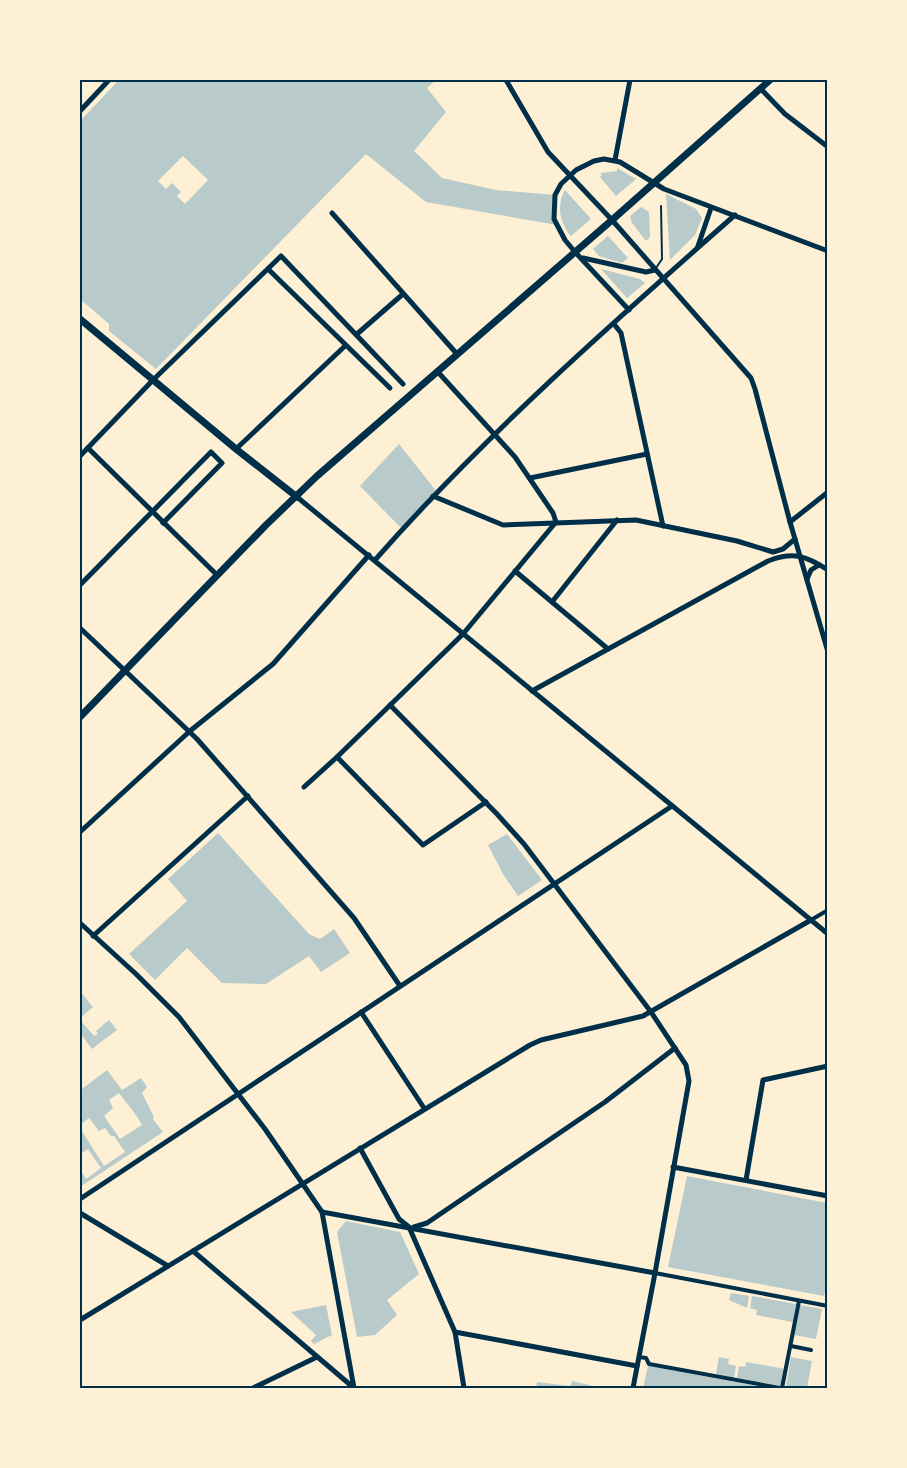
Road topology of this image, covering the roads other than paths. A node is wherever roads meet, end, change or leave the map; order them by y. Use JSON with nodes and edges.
{"nodes":[{"id":1,"x":109,"y":80,"type":"edge"},
{"id":2,"x":506,"y":80,"type":"edge"},
{"id":3,"x":630,"y":80,"type":"edge"},
{"id":4,"x":770,"y":80,"type":"edge"},
{"id":5,"x":760,"y":88,"type":"junction"},
{"id":6,"x":83,"y":103,"type":"edge"},
{"id":7,"x":80,"y":111,"type":"edge"},
{"id":8,"x":828,"y":147,"type":"edge"},
{"id":9,"x":615,"y":160,"type":"junction"},
{"id":10,"x":569,"y":175,"type":"junction"},
{"id":11,"x":654,"y":183,"type":"junction"},
{"id":12,"x":661,"y":206,"type":"dead end"},
{"id":13,"x":711,"y":208,"type":"junction"},
{"id":14,"x":332,"y":213,"type":"dead end"},
{"id":15,"x":735,"y":215,"type":"junction"},
{"id":16,"x":612,"y":220,"type":"junction"},
{"id":17,"x":697,"y":249,"type":"junction"},
{"id":18,"x":828,"y":251,"type":"edge"},
{"id":19,"x":575,"y":252,"type":"junction"},
{"id":20,"x":581,"y":258,"type":"junction"},
{"id":21,"x":268,"y":268,"type":"junction"},
{"id":22,"x":655,"y":270,"type":"junction"},
{"id":23,"x":663,"y":280,"type":"junction"},
{"id":24,"x":403,"y":294,"type":"junction"},
{"id":25,"x":628,"y":311,"type":"junction"},
{"id":26,"x":80,"y":319,"type":"edge"},
{"id":27,"x":614,"y":324,"type":"junction"},
{"id":28,"x":357,"y":334,"type":"junction"},
{"id":29,"x":345,"y":346,"type":"junction"},
{"id":30,"x":457,"y":354,"type":"junction"},
{"id":31,"x":437,"y":371,"type":"junction"},
{"id":32,"x":153,"y":380,"type":"junction"},
{"id":33,"x":403,"y":384,"type":"dead end"},
{"id":34,"x":390,"y":388,"type":"dead end"},
{"id":35,"x":493,"y":435,"type":"junction"},
{"id":36,"x":88,"y":448,"type":"junction"},
{"id":37,"x":236,"y":449,"type":"junction"},
{"id":38,"x":647,"y":454,"type":"junction"},
{"id":39,"x":80,"y":456,"type":"edge"},
{"id":40,"x":530,"y":478,"type":"junction"},
{"id":41,"x":828,"y":492,"type":"edge"},
{"id":42,"x":297,"y":496,"type":"junction"},
{"id":43,"x":433,"y":496,"type":"junction"},
{"id":44,"x":152,"y":512,"type":"junction"},
{"id":45,"x":617,"y":520,"type":"junction"},
{"id":46,"x":556,"y":522,"type":"junction"},
{"id":47,"x":790,"y":522,"type":"junction"},
{"id":48,"x":164,"y":523,"type":"junction"},
{"id":49,"x":663,"y":526,"type":"junction"},
{"id":50,"x":795,"y":539,"type":"junction"},
{"id":51,"x":764,"y":549,"type":"junction"},
{"id":52,"x":369,"y":555,"type":"junction"},
{"id":53,"x":800,"y":556,"type":"junction"},
{"id":54,"x":375,"y":560,"type":"junction"},
{"id":55,"x":768,"y":561,"type":"junction"},
{"id":56,"x":819,"y":565,"type":"junction"},
{"id":57,"x":828,"y":570,"type":"edge"},
{"id":58,"x":515,"y":571,"type":"junction"},
{"id":59,"x":218,"y":575,"type":"junction"},
{"id":60,"x":807,"y":579,"type":"junction"},
{"id":61,"x":80,"y":585,"type":"edge"},
{"id":62,"x":552,"y":602,"type":"junction"},
{"id":63,"x":80,"y":628,"type":"edge"},
{"id":64,"x":463,"y":634,"type":"junction"},
{"id":65,"x":608,"y":649,"type":"junction"},
{"id":66,"x":828,"y":652,"type":"edge"},
{"id":67,"x":124,"y":671,"type":"junction"},
{"id":68,"x":532,"y":691,"type":"junction"},
{"id":69,"x":390,"y":705,"type":"junction"},
{"id":70,"x":80,"y":717,"type":"edge"},
{"id":71,"x":190,"y":730,"type":"junction"},
{"id":72,"x":337,"y":757,"type":"junction"},
{"id":73,"x":304,"y":787,"type":"dead end"},
{"id":74,"x":248,"y":796,"type":"junction"},
{"id":75,"x":486,"y":802,"type":"junction"},
{"id":76,"x":672,"y":806,"type":"junction"},
{"id":77,"x":80,"y":832,"type":"edge"},
{"id":78,"x":554,"y":884,"type":"junction"},
{"id":79,"x":828,"y":910,"type":"edge"},
{"id":80,"x":811,"y":920,"type":"junction"},
{"id":81,"x":80,"y":923,"type":"edge"},
{"id":82,"x":828,"y":934,"type":"edge"},
{"id":83,"x":93,"y":936,"type":"junction"},
{"id":84,"x":400,"y":986,"type":"junction"},
{"id":85,"x":361,"y":1012,"type":"junction"},
{"id":86,"x":651,"y":1012,"type":"junction"},
{"id":87,"x":675,"y":1048,"type":"junction"},
{"id":88,"x":828,"y":1066,"type":"edge"},
{"id":89,"x":238,"y":1094,"type":"junction"},
{"id":90,"x":424,"y":1108,"type":"junction"},
{"id":91,"x":360,"y":1148,"type":"junction"},
{"id":92,"x":673,"y":1167,"type":"junction"},
{"id":93,"x":746,"y":1180,"type":"junction"},
{"id":94,"x":303,"y":1183,"type":"junction"},
{"id":95,"x":828,"y":1196,"type":"edge"},
{"id":96,"x":80,"y":1199,"type":"edge"},
{"id":97,"x":322,"y":1212,"type":"junction"},
{"id":98,"x":80,"y":1213,"type":"edge"},
{"id":99,"x":409,"y":1227,"type":"junction"},
{"id":100,"x":193,"y":1251,"type":"junction"},
{"id":101,"x":168,"y":1266,"type":"junction"},
{"id":102,"x":655,"y":1273,"type":"junction"},
{"id":103,"x":799,"y":1301,"type":"junction"},
{"id":104,"x":828,"y":1306,"type":"edge"},
{"id":105,"x":80,"y":1320,"type":"edge"},
{"id":106,"x":455,"y":1332,"type":"junction"},
{"id":107,"x":791,"y":1346,"type":"junction"},
{"id":108,"x":811,"y":1350,"type":"dead end"},
{"id":109,"x":317,"y":1357,"type":"junction"},
{"id":110,"x":639,"y":1357,"type":"junction"},
{"id":111,"x":637,"y":1366,"type":"junction"},
{"id":112,"x":355,"y":1388,"type":"edge"},
{"id":113,"x":253,"y":1389,"type":"edge"},
{"id":114,"x":464,"y":1389,"type":"edge"},
{"id":115,"x":633,"y":1389,"type":"edge"},
{"id":116,"x":781,"y":1389,"type":"edge"}],
"edges":[{"from":1,"to":6,"type":"street"},
{"from":2,"to":10,"type":"street"},
{"from":3,"to":9,"type":"street"},
{"from":4,"to":5,"type":"street"},
{"from":5,"to":8,"type":"street"},
{"from":5,"to":11,"type":"street"},
{"from":6,"to":7,"type":"street"},
{"from":9,"to":10,"type":"street"},
{"from":9,"to":11,"type":"street"},
{"from":10,"to":16,"type":"street"},
{"from":10,"to":19,"type":"street"},
{"from":11,"to":13,"type":"street"},
{"from":11,"to":16,"type":"street"},
{"from":12,"to":22,"type":"lane"},
{"from":13,"to":15,"type":"street"},
{"from":13,"to":17,"type":"street"},
{"from":14,"to":24,"type":"street"},
{"from":15,"to":17,"type":"street"},
{"from":15,"to":18,"type":"street"},
{"from":16,"to":19,"type":"street"},
{"from":16,"to":22,"type":"street"},
{"from":17,"to":23,"type":"street"},
{"from":19,"to":20,"type":"street"},
{"from":19,"to":30,"type":"street"},
{"from":20,"to":22,"type":"street"},
{"from":20,"to":25,"type":"street"},
{"from":21,"to":28,"type":"street"},
{"from":21,"to":29,"type":"street"},
{"from":21,"to":32,"type":"street"},
{"from":22,"to":23,"type":"street"},
{"from":23,"to":25,"type":"street"},
{"from":23,"to":47,"type":"street"},
{"from":24,"to":28,"type":"street"},
{"from":24,"to":30,"type":"street"},
{"from":25,"to":27,"type":"street"},
{"from":26,"to":32,"type":"street"},
{"from":27,"to":35,"type":"street"},
{"from":27,"to":38,"type":"street"},
{"from":28,"to":33,"type":"street"},
{"from":29,"to":34,"type":"street"},
{"from":29,"to":37,"type":"street"},
{"from":30,"to":31,"type":"street"},
{"from":31,"to":35,"type":"street"},
{"from":31,"to":42,"type":"street"},
{"from":32,"to":36,"type":"street"},
{"from":32,"to":37,"type":"street"},
{"from":35,"to":40,"type":"street"},
{"from":35,"to":43,"type":"street"},
{"from":36,"to":39,"type":"street"},
{"from":36,"to":44,"type":"street"},
{"from":37,"to":42,"type":"street"},
{"from":38,"to":40,"type":"street"},
{"from":38,"to":49,"type":"street"},
{"from":40,"to":46,"type":"street"},
{"from":41,"to":47,"type":"street"},
{"from":42,"to":52,"type":"street"},
{"from":42,"to":59,"type":"street"},
{"from":43,"to":46,"type":"street"},
{"from":43,"to":54,"type":"street"},
{"from":44,"to":48,"type":"street"},
{"from":44,"to":48,"type":"street"},
{"from":44,"to":61,"type":"street"},
{"from":45,"to":46,"type":"street"},
{"from":45,"to":49,"type":"street"},
{"from":45,"to":62,"type":"street"},
{"from":46,"to":58,"type":"street"},
{"from":47,"to":50,"type":"street"},
{"from":48,"to":59,"type":"street"},
{"from":49,"to":51,"type":"street"},
{"from":50,"to":51,"type":"street"},
{"from":50,"to":53,"type":"street"},
{"from":51,"to":55,"type":"street"},
{"from":52,"to":54,"type":"street"},
{"from":52,"to":71,"type":"street"},
{"from":53,"to":55,"type":"street"},
{"from":53,"to":56,"type":"street"},
{"from":53,"to":60,"type":"street"},
{"from":54,"to":64,"type":"street"},
{"from":55,"to":65,"type":"street"},
{"from":56,"to":57,"type":"street"},
{"from":56,"to":60,"type":"street"},
{"from":58,"to":62,"type":"street"},
{"from":58,"to":64,"type":"street"},
{"from":59,"to":67,"type":"street"},
{"from":60,"to":66,"type":"street"},
{"from":62,"to":65,"type":"street"},
{"from":63,"to":67,"type":"street"},
{"from":64,"to":68,"type":"street"},
{"from":64,"to":69,"type":"street"},
{"from":65,"to":68,"type":"street"},
{"from":67,"to":70,"type":"street"},
{"from":67,"to":71,"type":"street"},
{"from":68,"to":76,"type":"street"},
{"from":69,"to":72,"type":"street"},
{"from":69,"to":75,"type":"street"},
{"from":71,"to":74,"type":"street"},
{"from":71,"to":77,"type":"street"},
{"from":72,"to":73,"type":"street"},
{"from":72,"to":75,"type":"street"},
{"from":74,"to":83,"type":"street"},
{"from":74,"to":84,"type":"street"},
{"from":75,"to":78,"type":"street"},
{"from":76,"to":78,"type":"street"},
{"from":76,"to":80,"type":"street"},
{"from":78,"to":84,"type":"street"},
{"from":78,"to":86,"type":"street"},
{"from":79,"to":80,"type":"street"},
{"from":80,"to":82,"type":"street"},
{"from":80,"to":86,"type":"street"},
{"from":81,"to":83,"type":"street"},
{"from":83,"to":89,"type":"street"},
{"from":84,"to":85,"type":"street"},
{"from":85,"to":89,"type":"street"},
{"from":85,"to":90,"type":"street"},
{"from":86,"to":87,"type":"street"},
{"from":86,"to":90,"type":"street"},
{"from":87,"to":92,"type":"street"},
{"from":87,"to":99,"type":"street"},
{"from":88,"to":93,"type":"street"},
{"from":89,"to":94,"type":"street"},
{"from":89,"to":96,"type":"street"},
{"from":90,"to":91,"type":"street"},
{"from":91,"to":94,"type":"street"},
{"from":91,"to":99,"type":"street"},
{"from":92,"to":93,"type":"street"},
{"from":92,"to":102,"type":"street"},
{"from":93,"to":95,"type":"street"},
{"from":94,"to":97,"type":"street"},
{"from":94,"to":100,"type":"street"},
{"from":97,"to":99,"type":"street"},
{"from":97,"to":112,"type":"street"},
{"from":98,"to":101,"type":"street"},
{"from":99,"to":102,"type":"street"},
{"from":99,"to":106,"type":"street"},
{"from":100,"to":101,"type":"street"},
{"from":100,"to":109,"type":"street"},
{"from":101,"to":105,"type":"street"},
{"from":102,"to":103,"type":"street"},
{"from":102,"to":110,"type":"street"},
{"from":103,"to":104,"type":"street"},
{"from":103,"to":107,"type":"street"},
{"from":106,"to":111,"type":"street"},
{"from":106,"to":114,"type":"street"},
{"from":107,"to":108,"type":"street"},
{"from":107,"to":116,"type":"street"},
{"from":109,"to":112,"type":"street"},
{"from":109,"to":113,"type":"street"},
{"from":110,"to":111,"type":"street"},
{"from":110,"to":116,"type":"street"},
{"from":111,"to":115,"type":"street"}]}
